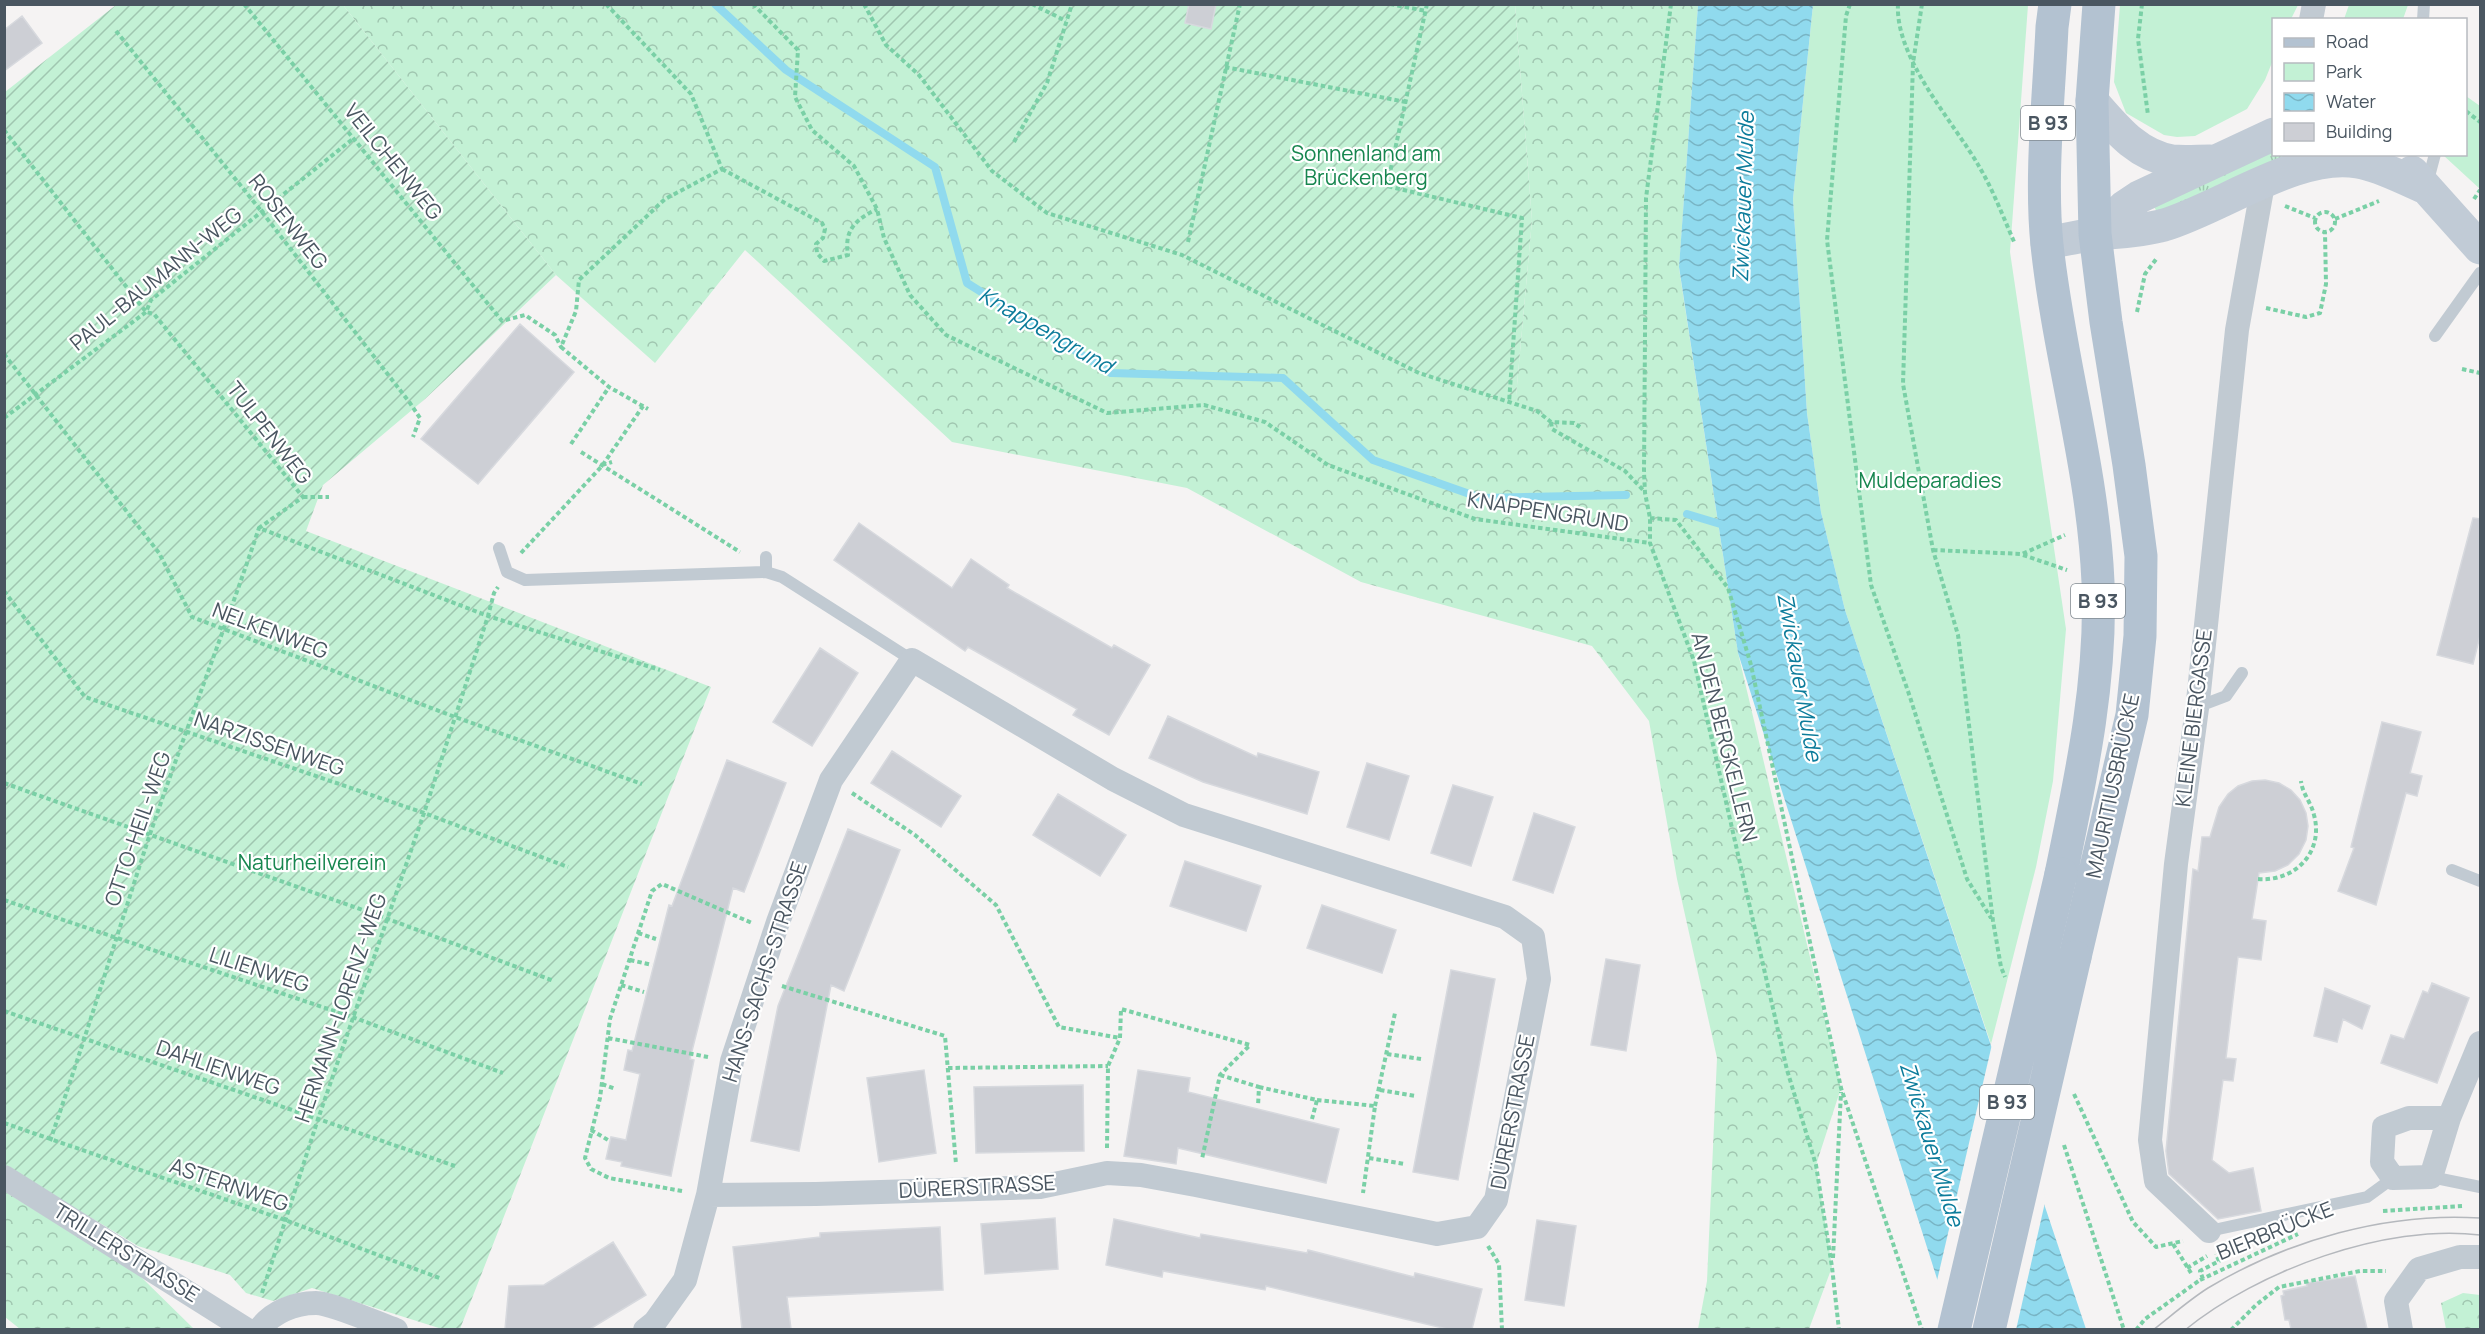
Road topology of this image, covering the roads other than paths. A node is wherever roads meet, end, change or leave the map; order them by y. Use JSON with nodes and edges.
{"nodes":[{"id":1,"x":2055,"y":4,"type":"edge"},
{"id":2,"x":2099,"y":4,"type":"edge"},
{"id":3,"x":2092,"y":100,"type":"junction"},
{"id":4,"x":2272,"y":135,"type":"edge"},
{"id":5,"x":2399,"y":156,"type":"edge"},
{"id":6,"x":2434,"y":156,"type":"edge"},
{"id":7,"x":2212,"y":161,"type":"junction"},
{"id":8,"x":2263,"y":183,"type":"junction"},
{"id":9,"x":2426,"y":188,"type":"junction"},
{"id":10,"x":2095,"y":234,"type":"junction"},
{"id":11,"x":2033,"y":246,"type":"junction"},
{"id":12,"x":2481,"y":248,"type":"edge"},
{"id":13,"x":2481,"y":273,"type":"edge"},
{"id":14,"x":2435,"y":336,"type":"dead end"},
{"id":15,"x":499,"y":548,"type":"dead end"},
{"id":16,"x":766,"y":557,"type":"dead end"},
{"id":17,"x":760,"y":573,"type":"junction"},
{"id":18,"x":912,"y":660,"type":"junction"},
{"id":19,"x":2242,"y":673,"type":"dead end"},
{"id":20,"x":2197,"y":708,"type":"junction"},
{"id":21,"x":2452,"y":870,"type":"dead end"},
{"id":22,"x":2481,"y":881,"type":"edge"},
{"id":23,"x":2481,"y":1043,"type":"edge"},
{"id":24,"x":2449,"y":1118,"type":"junction"},
{"id":25,"x":4,"y":1177,"type":"edge"},
{"id":26,"x":2431,"y":1177,"type":"junction"},
{"id":27,"x":2393,"y":1178,"type":"junction"},
{"id":28,"x":2481,"y":1187,"type":"edge"},
{"id":29,"x":708,"y":1195,"type":"junction"},
{"id":30,"x":2209,"y":1231,"type":"joint"},
{"id":31,"x":2481,"y":1257,"type":"edge"},
{"id":32,"x":257,"y":1327,"type":"edge"},
{"id":33,"x":396,"y":1329,"type":"edge"},
{"id":34,"x":645,"y":1329,"type":"edge"},
{"id":35,"x":1954,"y":1329,"type":"edge"},
{"id":36,"x":1989,"y":1329,"type":"edge"},
{"id":37,"x":2401,"y":1329,"type":"edge"}],
"edges":[{"from":1,"to":11,"type":"main road","number":"B 93"},
{"from":2,"to":3,"type":"main road","number":"B 93"},
{"from":3,"to":7,"type":"main road"},
{"from":3,"to":10,"type":"main road","number":"B 93"},
{"from":4,"to":7,"type":"main road"},
{"from":5,"to":9,"type":"main road"},
{"from":6,"to":9,"type":"lane"},
{"from":7,"to":10,"type":"main road"},
{"from":8,"to":9,"type":"main road"},
{"from":8,"to":10,"type":"main road"},
{"from":8,"to":20,"type":"street","name":"KLEINE BIERGASSE"},
{"from":9,"to":12,"type":"main road"},
{"from":10,"to":11,"type":"main road"},
{"from":10,"to":36,"type":"main road","name":"MAURITIUSBRÜCKE","number":"B 93","bridge":true},
{"from":11,"to":35,"type":"main road","name":"MAURITIUSBRÜCKE","number":"B 93","bridge":true},
{"from":13,"to":14,"type":"lane"},
{"from":15,"to":17,"type":"lane"},
{"from":16,"to":17,"type":"lane"},
{"from":17,"to":18,"type":"lane"},
{"from":18,"to":29,"type":"street","name":"HANS-SACHS-STRASSE"},
{"from":18,"to":29,"type":"street","name":"DÜRERSTRASSE"},
{"from":19,"to":20,"type":"lane"},
{"from":20,"to":30,"type":"street","name":"KLEINE BIERGASSE"},
{"from":21,"to":22,"type":"lane"},
{"from":23,"to":24,"type":"street"},
{"from":24,"to":26,"type":"street"},
{"from":24,"to":27,"type":"street"},
{"from":25,"to":32,"type":"street","name":"TRILLERSTRASSE"},
{"from":26,"to":27,"type":"street"},
{"from":26,"to":28,"type":"lane"},
{"from":27,"to":30,"type":"lane"},
{"from":29,"to":34,"type":"street","name":"HANS-SACHS-STRASSE"},
{"from":31,"to":37,"type":"street"},
{"from":32,"to":33,"type":"street"}]}
